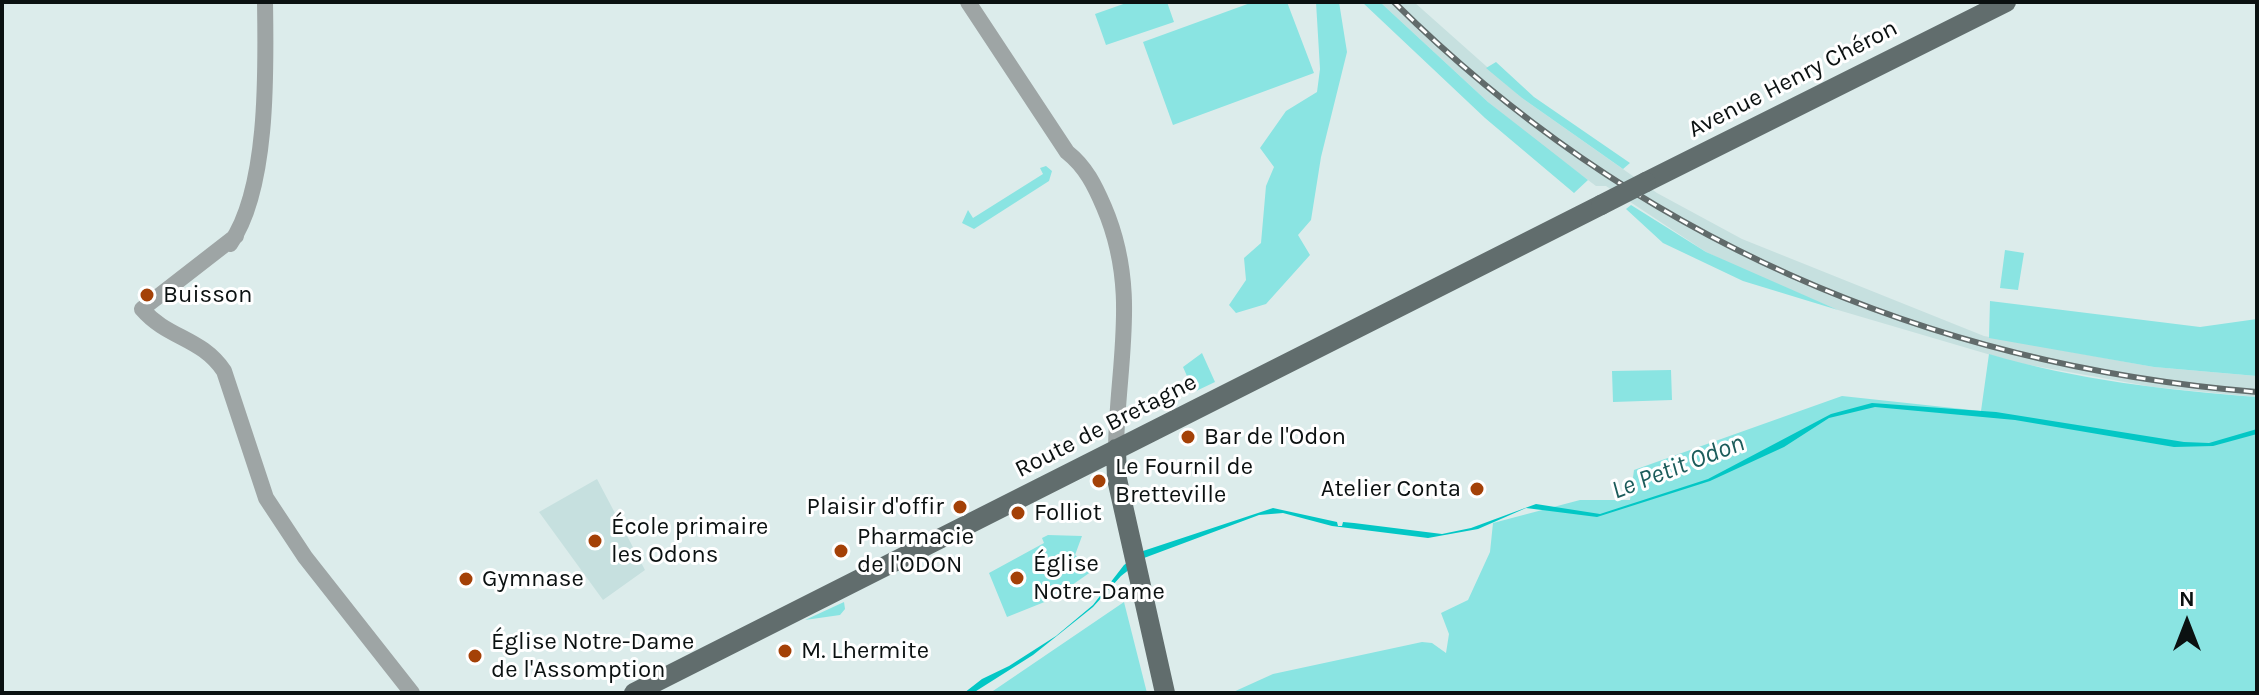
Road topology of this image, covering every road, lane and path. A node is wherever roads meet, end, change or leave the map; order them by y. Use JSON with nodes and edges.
{"nodes":[{"id":1,"x":265,"y":2,"type":"edge"},
{"id":2,"x":968,"y":2,"type":"edge"},
{"id":3,"x":2006,"y":2,"type":"edge"},
{"id":4,"x":1601,"y":205,"type":"joint"},
{"id":5,"x":1116,"y":449,"type":"junction"},
{"id":6,"x":412,"y":693,"type":"edge"},
{"id":7,"x":634,"y":693,"type":"edge"},
{"id":8,"x":1165,"y":693,"type":"edge"}],
"edges":[{"from":1,"to":6,"type":"street"},
{"from":2,"to":5,"type":"street"},
{"from":3,"to":4,"type":"main road","name":"Avenue Henry Chéron","bridge":true},
{"from":4,"to":5,"type":"main road","name":"Route de Bretagne"},
{"from":5,"to":7,"type":"main road","name":"Route de Bretagne"},
{"from":5,"to":8,"type":"main road"}]}
